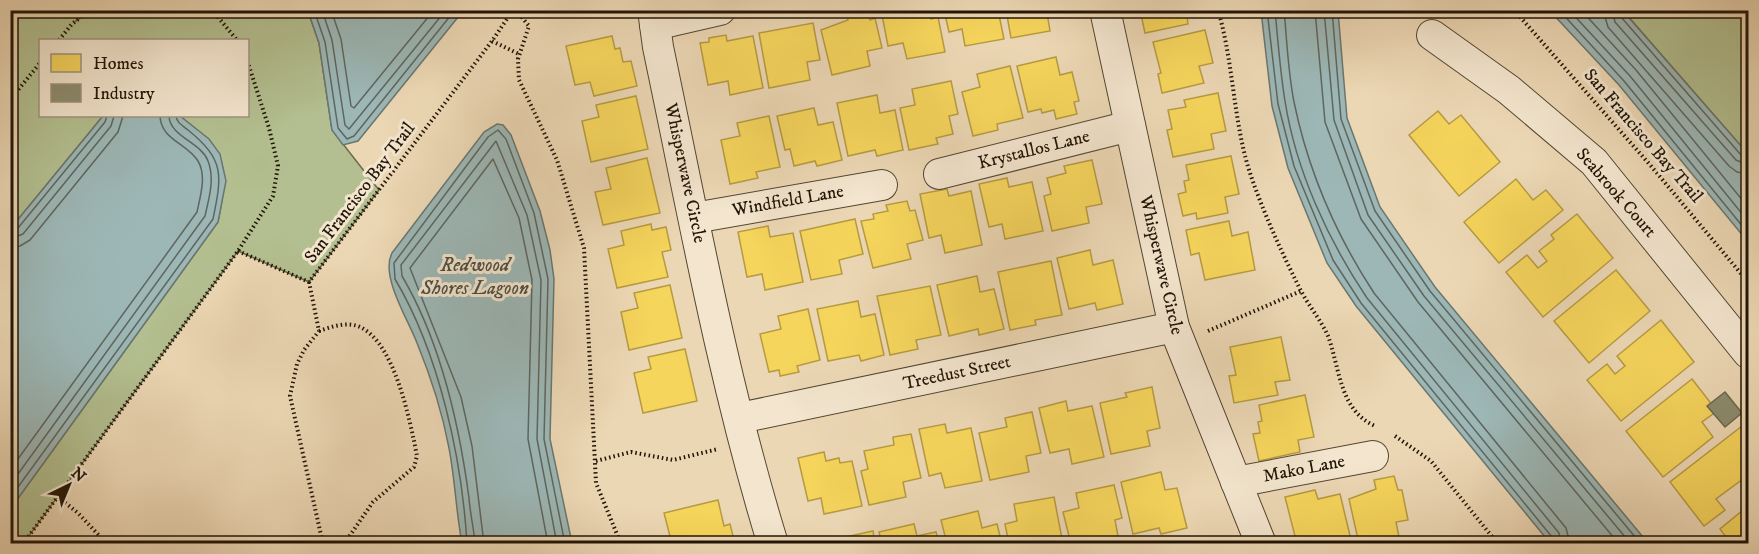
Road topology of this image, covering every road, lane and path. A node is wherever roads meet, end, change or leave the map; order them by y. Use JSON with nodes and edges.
{"nodes":[{"id":1,"x":90,"y":10,"type":"edge"},
{"id":2,"x":212,"y":10,"type":"edge"},
{"id":3,"x":514,"y":10,"type":"edge"},
{"id":4,"x":720,"y":10,"type":"edge"},
{"id":5,"x":1105,"y":10,"type":"edge"},
{"id":6,"x":1218,"y":10,"type":"edge"},
{"id":7,"x":1514,"y":10,"type":"edge"},
{"id":8,"x":654,"y":18,"type":"edge"},
{"id":9,"x":1432,"y":35,"type":"dead end"},
{"id":10,"x":59,"y":39,"type":"edge"},
{"id":11,"x":236,"y":39,"type":"edge"},
{"id":12,"x":492,"y":42,"type":"junction"},
{"id":13,"x":519,"y":54,"type":"junction"},
{"id":14,"x":39,"y":64,"type":"edge"},
{"id":15,"x":249,"y":66,"type":"edge"},
{"id":16,"x":10,"y":100,"type":"edge"},
{"id":17,"x":1130,"y":126,"type":"junction"},
{"id":18,"x":939,"y":174,"type":"dead end"},
{"id":19,"x":882,"y":185,"type":"dead end"},
{"id":20,"x":694,"y":218,"type":"junction"},
{"id":21,"x":238,"y":251,"type":"junction"},
{"id":22,"x":309,"y":282,"type":"junction"},
{"id":23,"x":1749,"y":282,"type":"edge"},
{"id":24,"x":1301,"y":291,"type":"junction"},
{"id":25,"x":1173,"y":327,"type":"junction"},
{"id":26,"x":319,"y":331,"type":"junction"},
{"id":27,"x":1205,"y":333,"type":"dead end"},
{"id":28,"x":1749,"y":353,"type":"edge"},
{"id":29,"x":740,"y":418,"type":"junction"},
{"id":30,"x":1380,"y":438,"type":"junction"},
{"id":31,"x":724,"y":447,"type":"dead end"},
{"id":32,"x":596,"y":461,"type":"junction"},
{"id":33,"x":1236,"y":482,"type":"junction"},
{"id":34,"x":58,"y":497,"type":"junction"},
{"id":35,"x":1254,"y":542,"type":"edge"},
{"id":36,"x":23,"y":543,"type":"edge"},
{"id":37,"x":107,"y":543,"type":"edge"},
{"id":38,"x":323,"y":543,"type":"edge"},
{"id":39,"x":344,"y":543,"type":"edge"},
{"id":40,"x":621,"y":543,"type":"edge"},
{"id":41,"x":773,"y":543,"type":"edge"},
{"id":42,"x":1498,"y":543,"type":"edge"}],
"edges":[{"from":1,"to":10,"type":"path"},
{"from":2,"to":11,"type":"path"},
{"from":3,"to":12,"type":"path","name":"San Francisco Bay Trail"},
{"from":3,"to":13,"type":"path"},
{"from":4,"to":8,"type":"street"},
{"from":5,"to":17,"type":"street","name":"Whisperwave Circle"},
{"from":6,"to":24,"type":"path"},
{"from":7,"to":23,"type":"path","name":"San Francisco Bay Trail"},
{"from":8,"to":20,"type":"street","name":"Whisperwave Circle"},
{"from":9,"to":28,"type":"street","name":"Seabrook Court"},
{"from":12,"to":13,"type":"path"},
{"from":12,"to":22,"type":"path","name":"San Francisco Bay Trail"},
{"from":13,"to":32,"type":"path"},
{"from":14,"to":16,"type":"path"},
{"from":15,"to":21,"type":"path"},
{"from":17,"to":18,"type":"street","name":"Krystallos Lane"},
{"from":17,"to":25,"type":"street","name":"Whisperwave Circle"},
{"from":19,"to":20,"type":"street","name":"Windfield Lane"},
{"from":20,"to":29,"type":"street","name":"Whisperwave Circle"},
{"from":21,"to":22,"type":"path","name":"San Francisco Bay Trail"},
{"from":21,"to":34,"type":"path"},
{"from":22,"to":26,"type":"path"},
{"from":24,"to":27,"type":"path"},
{"from":24,"to":30,"type":"path"},
{"from":25,"to":29,"type":"street","name":"Treedust Street"},
{"from":25,"to":33,"type":"street","name":"Whisperwave Circle"},
{"from":26,"to":38,"type":"path"},
{"from":26,"to":39,"type":"path"},
{"from":29,"to":41,"type":"street","name":"Whisperwave Circle"},
{"from":30,"to":33,"type":"street","name":"Mako Lane"},
{"from":30,"to":42,"type":"path"},
{"from":31,"to":32,"type":"path"},
{"from":32,"to":40,"type":"path"},
{"from":33,"to":35,"type":"street","name":"Whisperwave Circle"},
{"from":34,"to":36,"type":"path"},
{"from":34,"to":37,"type":"path"}]}
